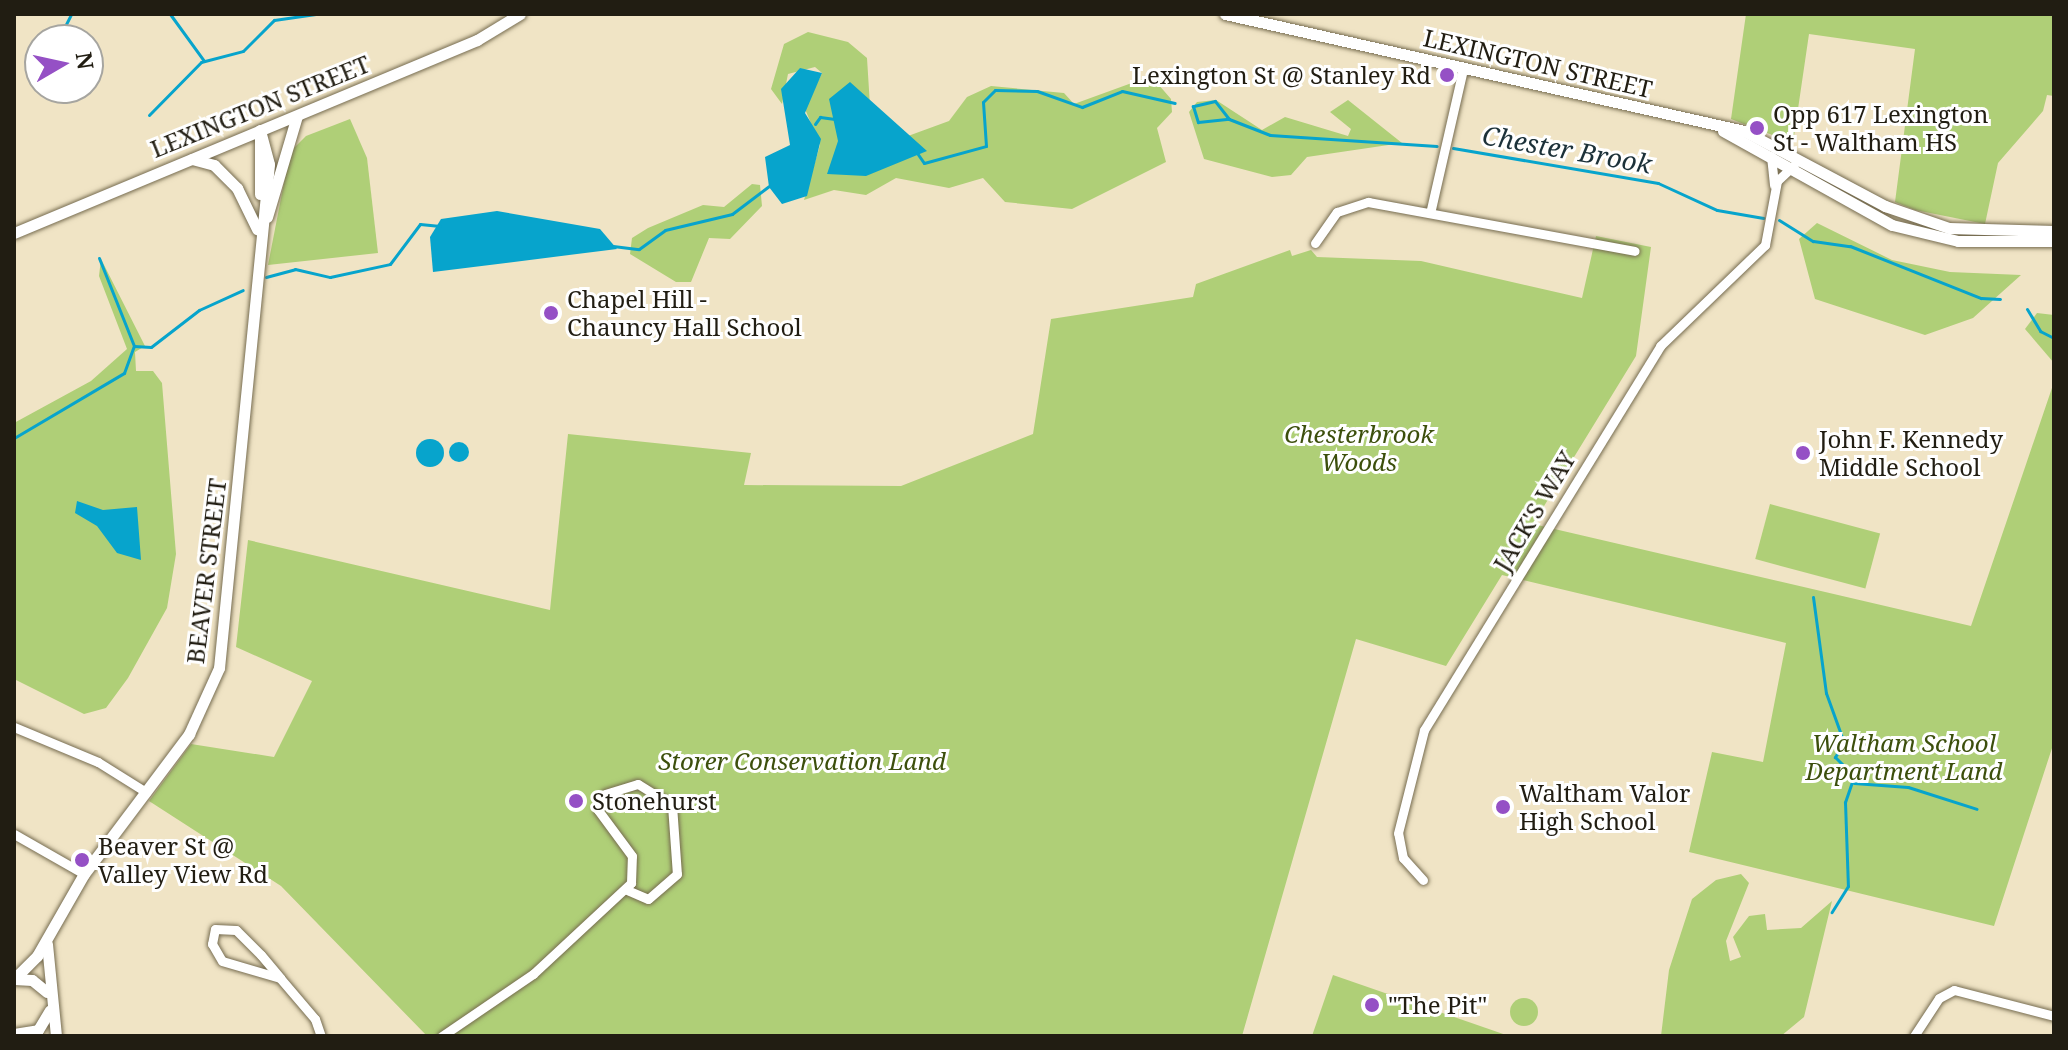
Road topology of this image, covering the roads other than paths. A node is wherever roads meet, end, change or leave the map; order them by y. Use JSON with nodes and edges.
{"nodes":[{"id":1,"x":520,"y":14,"type":"edge"},
{"id":2,"x":1225,"y":14,"type":"edge"},
{"id":3,"x":1463,"y":69,"type":"junction"},
{"id":4,"x":298,"y":115,"type":"junction"},
{"id":5,"x":1700,"y":123,"type":"junction"},
{"id":6,"x":260,"y":130,"type":"junction"},
{"id":7,"x":1771,"y":156,"type":"junction"},
{"id":8,"x":1802,"y":157,"type":"junction"},
{"id":9,"x":187,"y":159,"type":"junction"},
{"id":10,"x":1790,"y":168,"type":"junction"},
{"id":11,"x":1774,"y":192,"type":"junction"},
{"id":12,"x":1431,"y":209,"type":"junction"},
{"id":13,"x":2054,"y":231,"type":"edge"},
{"id":14,"x":14,"y":233,"type":"edge"},
{"id":15,"x":2054,"y":241,"type":"edge"},
{"id":16,"x":258,"y":243,"type":"junction"},
{"id":17,"x":1315,"y":243,"type":"dead end"},
{"id":18,"x":1635,"y":251,"type":"dead end"},
{"id":19,"x":257,"y":260,"type":"junction"},
{"id":20,"x":14,"y":727,"type":"edge"},
{"id":21,"x":146,"y":792,"type":"junction"},
{"id":22,"x":14,"y":834,"type":"edge"},
{"id":23,"x":84,"y":874,"type":"junction"},
{"id":24,"x":1423,"y":880,"type":"dead end"},
{"id":25,"x":625,"y":889,"type":"junction"},
{"id":26,"x":49,"y":936,"type":"junction"},
{"id":27,"x":280,"y":978,"type":"junction"},
{"id":28,"x":14,"y":979,"type":"edge"},
{"id":29,"x":49,"y":997,"type":"junction"},
{"id":30,"x":50,"y":1010,"type":"junction"},
{"id":31,"x":2054,"y":1016,"type":"edge"},
{"id":32,"x":14,"y":1034,"type":"edge"},
{"id":33,"x":21,"y":1036,"type":"edge"},
{"id":34,"x":56,"y":1036,"type":"edge"},
{"id":35,"x":321,"y":1036,"type":"edge"},
{"id":36,"x":442,"y":1036,"type":"edge"},
{"id":37,"x":1914,"y":1036,"type":"edge"}],
"edges":[{"from":1,"to":4,"type":"main road","name":"LEXINGTON STREET"},
{"from":2,"to":3,"type":"main road","name":"LEXINGTON STREET"},
{"from":3,"to":5,"type":"main road","name":"LEXINGTON STREET"},
{"from":3,"to":12,"type":"street"},
{"from":4,"to":6,"type":"main road","name":"LEXINGTON STREET"},
{"from":4,"to":19,"type":"main road"},
{"from":5,"to":7,"type":"main road","name":"LEXINGTON STREET"},
{"from":5,"to":8,"type":"main road","name":"LEXINGTON STREET"},
{"from":6,"to":9,"type":"main road","name":"LEXINGTON STREET"},
{"from":6,"to":16,"type":"main road","name":"BEAVER STREET"},
{"from":7,"to":10,"type":"main road","name":"LEXINGTON STREET"},
{"from":7,"to":11,"type":"street","name":"JACK'S WAY"},
{"from":8,"to":10,"type":"street","name":"JACK'S WAY"},
{"from":8,"to":13,"type":"main road","name":"LEXINGTON STREET"},
{"from":9,"to":14,"type":"main road","name":"LEXINGTON STREET"},
{"from":9,"to":16,"type":"main road"},
{"from":10,"to":11,"type":"street","name":"JACK'S WAY"},
{"from":10,"to":15,"type":"main road","name":"LEXINGTON STREET"},
{"from":11,"to":24,"type":"street","name":"JACK'S WAY"},
{"from":12,"to":17,"type":"street"},
{"from":12,"to":18,"type":"street"},
{"from":16,"to":19,"type":"main road","name":"BEAVER STREET"},
{"from":19,"to":21,"type":"main road","name":"BEAVER STREET"},
{"from":20,"to":21,"type":"street"},
{"from":21,"to":23,"type":"main road","name":"BEAVER STREET"},
{"from":22,"to":23,"type":"street"},
{"from":23,"to":26,"type":"main road","name":"BEAVER STREET"},
{"from":25,"to":25,"type":"street"},
{"from":25,"to":36,"type":"street"},
{"from":26,"to":28,"type":"main road","name":"BEAVER STREET"},
{"from":26,"to":29,"type":"main road","name":"BEAVER STREET"},
{"from":27,"to":27,"type":"street"},
{"from":27,"to":35,"type":"street"},
{"from":28,"to":29,"type":"main road"},
{"from":29,"to":30,"type":"main road","name":"BEAVER STREET"},
{"from":30,"to":32,"type":"main road"},
{"from":30,"to":34,"type":"main road"},
{"from":31,"to":37,"type":"street"},
{"from":32,"to":33,"type":"main road"}]}
